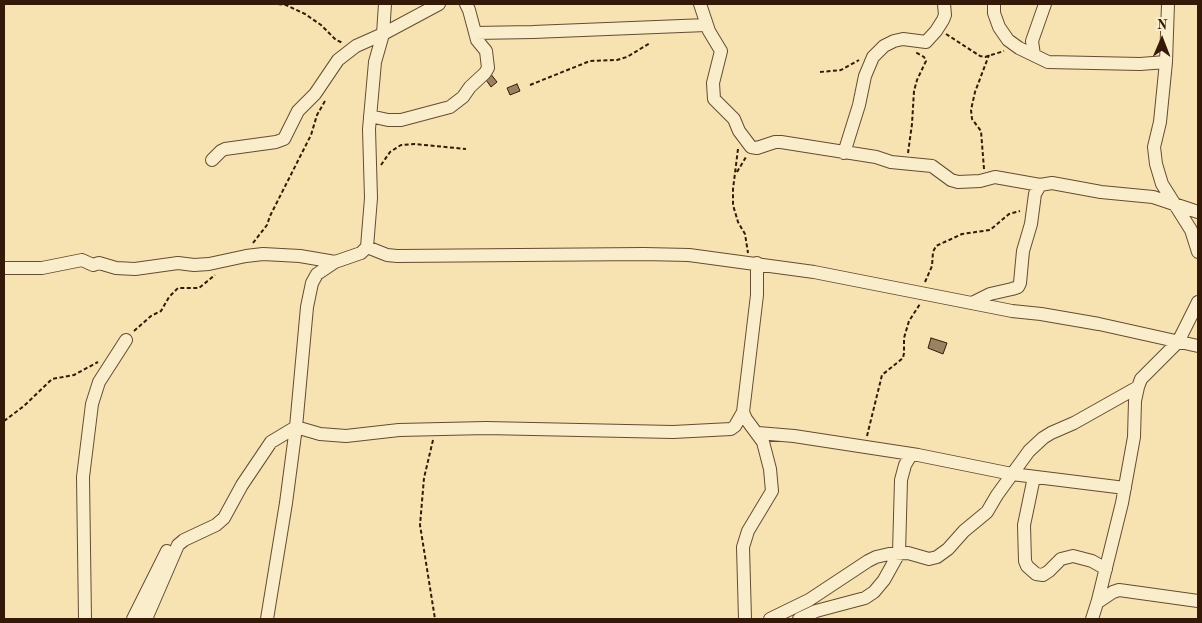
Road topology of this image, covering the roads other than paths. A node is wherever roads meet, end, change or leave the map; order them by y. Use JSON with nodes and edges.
{"nodes":[{"id":1,"x":385,"y":4,"type":"edge"},
{"id":2,"x":439,"y":4,"type":"edge"},
{"id":3,"x":466,"y":4,"type":"edge"},
{"id":4,"x":472,"y":4,"type":"edge"},
{"id":5,"x":700,"y":4,"type":"edge"},
{"id":6,"x":944,"y":4,"type":"edge"},
{"id":7,"x":994,"y":4,"type":"edge"},
{"id":8,"x":1045,"y":4,"type":"edge"},
{"id":9,"x":1168,"y":4,"type":"edge"},
{"id":10,"x":471,"y":19,"type":"junction"},
{"id":11,"x":706,"y":25,"type":"junction"},
{"id":12,"x":475,"y":32,"type":"junction"},
{"id":13,"x":383,"y":34,"type":"junction"},
{"id":14,"x":1034,"y":55,"type":"junction"},
{"id":15,"x":1166,"y":62,"type":"junction"},
{"id":16,"x":370,"y":116,"type":"junction"},
{"id":17,"x":844,"y":153,"type":"junction"},
{"id":18,"x":212,"y":160,"type":"dead end"},
{"id":19,"x":1040,"y":185,"type":"junction"},
{"id":20,"x":1177,"y":205,"type":"junction"},
{"id":21,"x":1198,"y":212,"type":"edge"},
{"id":22,"x":367,"y":247,"type":"junction"},
{"id":23,"x":1198,"y":252,"type":"edge"},
{"id":24,"x":334,"y":262,"type":"junction"},
{"id":25,"x":753,"y":263,"type":"junction"},
{"id":26,"x":4,"y":268,"type":"edge"},
{"id":27,"x":1198,"y":302,"type":"edge"},
{"id":28,"x":972,"y":304,"type":"junction"},
{"id":29,"x":126,"y":340,"type":"dead end"},
{"id":30,"x":1178,"y":342,"type":"junction"},
{"id":31,"x":1198,"y":346,"type":"edge"},
{"id":32,"x":1138,"y":386,"type":"junction"},
{"id":33,"x":743,"y":412,"type":"junction"},
{"id":34,"x":296,"y":427,"type":"junction"},
{"id":35,"x":758,"y":433,"type":"junction"},
{"id":36,"x":911,"y":454,"type":"junction"},
{"id":37,"x":1012,"y":474,"type":"junction"},
{"id":38,"x":1034,"y":477,"type":"junction"},
{"id":39,"x":1125,"y":488,"type":"junction"},
{"id":40,"x":208,"y":529,"type":"junction"},
{"id":41,"x":899,"y":553,"type":"junction"},
{"id":42,"x":1106,"y":569,"type":"junction"},
{"id":43,"x":1198,"y":601,"type":"edge"},
{"id":44,"x":1098,"y":602,"type":"junction"},
{"id":45,"x":85,"y":619,"type":"edge"},
{"id":46,"x":133,"y":619,"type":"edge"},
{"id":47,"x":146,"y":619,"type":"edge"},
{"id":48,"x":266,"y":619,"type":"edge"},
{"id":49,"x":745,"y":619,"type":"edge"},
{"id":50,"x":770,"y":619,"type":"edge"},
{"id":51,"x":799,"y":619,"type":"edge"},
{"id":52,"x":1092,"y":619,"type":"edge"}],
"edges":[{"from":1,"to":13,"type":"street"},
{"from":2,"to":13,"type":"street"},
{"from":3,"to":10,"type":"street"},
{"from":4,"to":10,"type":"street"},
{"from":5,"to":11,"type":"street"},
{"from":6,"to":17,"type":"street"},
{"from":7,"to":14,"type":"street"},
{"from":8,"to":14,"type":"street"},
{"from":9,"to":15,"type":"street"},
{"from":10,"to":12,"type":"street"},
{"from":11,"to":12,"type":"street"},
{"from":11,"to":17,"type":"street"},
{"from":12,"to":16,"type":"street"},
{"from":13,"to":16,"type":"street"},
{"from":13,"to":18,"type":"street"},
{"from":14,"to":15,"type":"street"},
{"from":15,"to":20,"type":"street"},
{"from":16,"to":22,"type":"street"},
{"from":17,"to":19,"type":"street"},
{"from":19,"to":20,"type":"street"},
{"from":19,"to":28,"type":"street"},
{"from":20,"to":21,"type":"street"},
{"from":20,"to":23,"type":"street"},
{"from":22,"to":24,"type":"street"},
{"from":22,"to":25,"type":"street"},
{"from":24,"to":26,"type":"street"},
{"from":24,"to":34,"type":"street"},
{"from":25,"to":28,"type":"street"},
{"from":25,"to":33,"type":"street"},
{"from":27,"to":30,"type":"street"},
{"from":28,"to":30,"type":"street"},
{"from":29,"to":45,"type":"street"},
{"from":30,"to":31,"type":"street"},
{"from":30,"to":32,"type":"street"},
{"from":32,"to":37,"type":"street"},
{"from":32,"to":39,"type":"street"},
{"from":33,"to":34,"type":"street"},
{"from":33,"to":35,"type":"street"},
{"from":34,"to":40,"type":"street"},
{"from":34,"to":48,"type":"street"},
{"from":35,"to":36,"type":"street"},
{"from":35,"to":49,"type":"street"},
{"from":36,"to":37,"type":"street"},
{"from":36,"to":41,"type":"street"},
{"from":37,"to":38,"type":"street"},
{"from":37,"to":41,"type":"street"},
{"from":38,"to":39,"type":"street"},
{"from":38,"to":42,"type":"street"},
{"from":39,"to":42,"type":"street"},
{"from":40,"to":46,"type":"street"},
{"from":40,"to":47,"type":"street"},
{"from":41,"to":50,"type":"street"},
{"from":41,"to":51,"type":"street"},
{"from":42,"to":44,"type":"street"},
{"from":43,"to":44,"type":"street"},
{"from":44,"to":52,"type":"street"}]}
